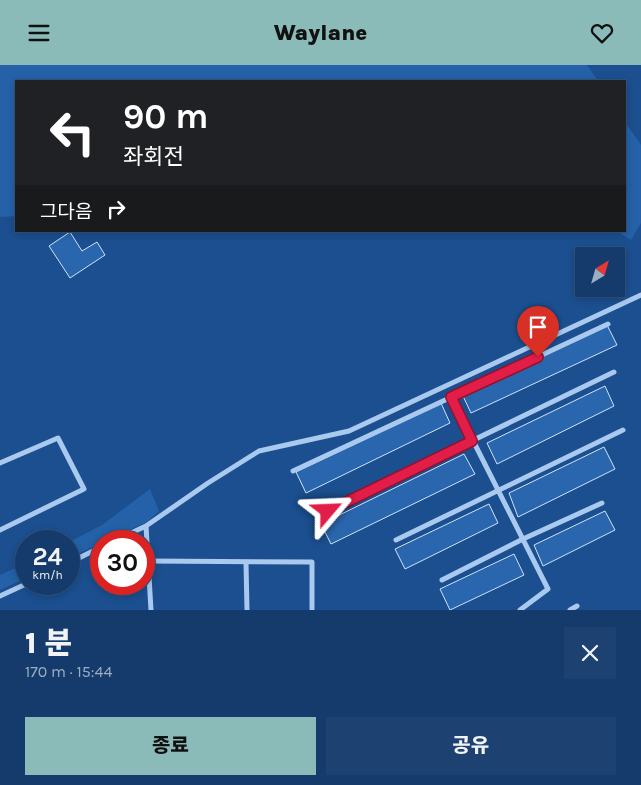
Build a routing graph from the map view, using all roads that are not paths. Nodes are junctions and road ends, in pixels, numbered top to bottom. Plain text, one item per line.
1 (641, 295) edge
2 (608, 324) dead end
3 (614, 372) dead end
4 (451, 397) junction
5 (623, 430) dead end
6 (472, 441) junction
7 (0, 463) edge
8 (293, 471) dead end
9 (497, 490) junction
10 (602, 503) dead end
11 (328, 511) dead end
12 (146, 526) junction
13 (0, 530) edge
14 (137, 530) edge
15 (146, 530) edge
16 (522, 539) junction
17 (396, 541) dead end
18 (155, 561) edge
19 (246, 563) junction
20 (442, 580) dead end
21 (15, 589) edge
22 (149, 595) edge
23 (0, 596) edge
24 (577, 606) dead end
25 (150, 610) edge
26 (247, 610) edge
27 (312, 610) edge
28 (520, 610) edge
29 (570, 610) edge

1 - 12 street
2 - 4 street
3 - 6 street
4 - 6 street
4 - 8 street
5 - 9 street
6 - 9 street
6 - 11 street
7 - 13 street
9 - 16 street
9 - 17 street
10 - 16 street
12 - 14 street
12 - 15 street
16 - 20 street
16 - 28 street
18 - 19 street
19 - 26 street
19 - 27 street
21 - 23 street
22 - 25 street
24 - 29 street

